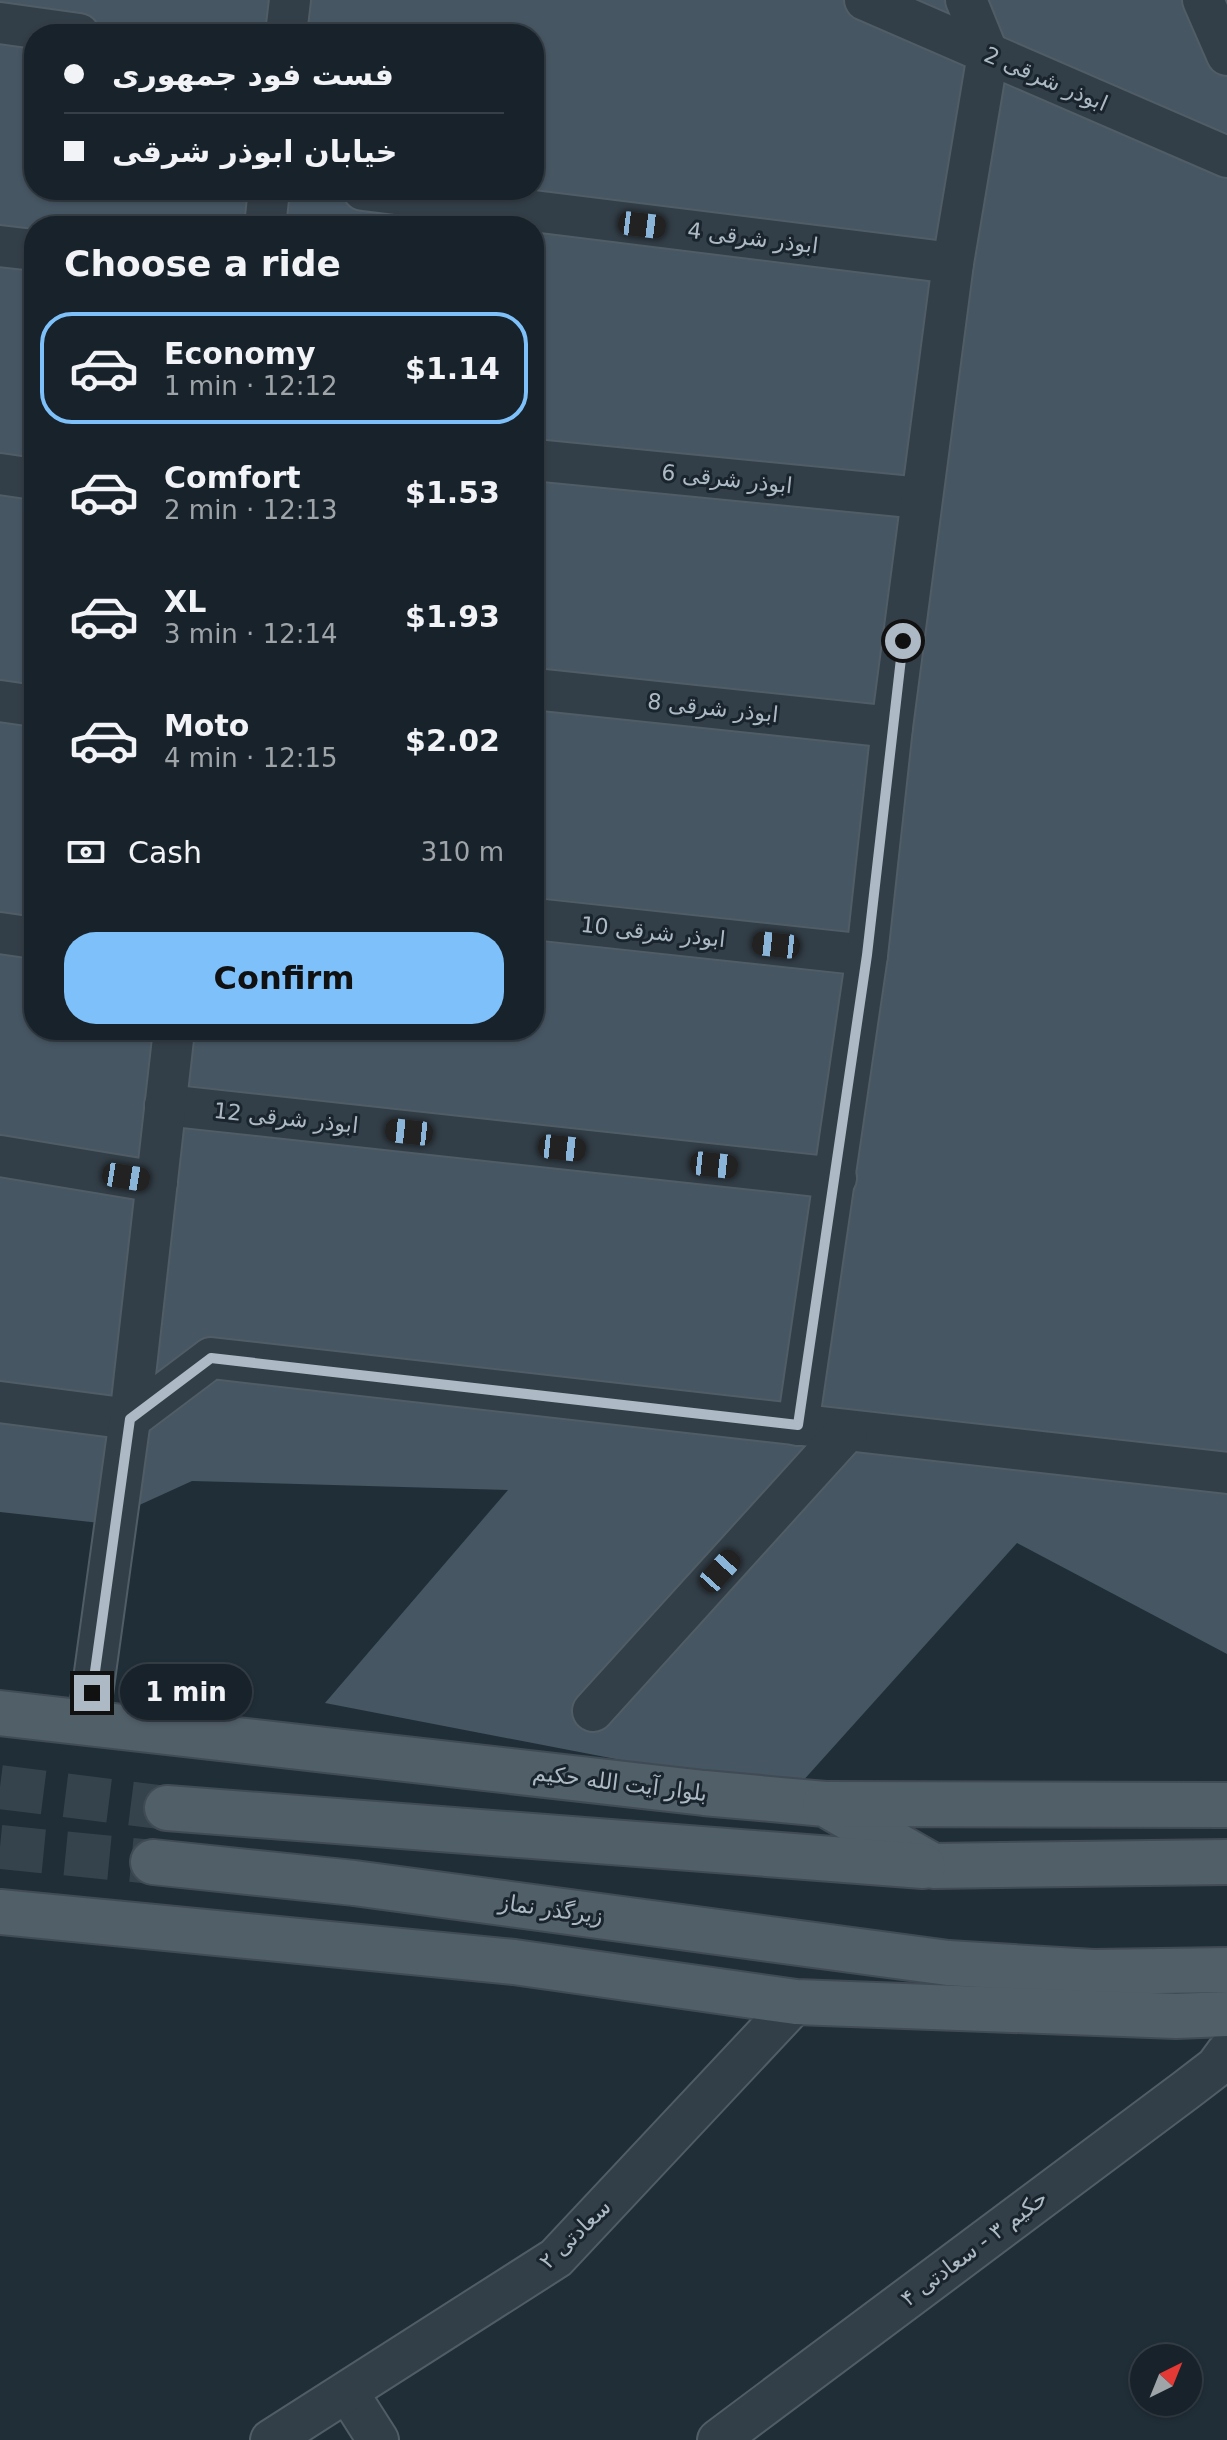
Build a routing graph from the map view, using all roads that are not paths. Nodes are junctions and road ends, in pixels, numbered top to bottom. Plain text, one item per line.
1 (290, 0) edge
2 (865, 0) edge
3 (966, 0) edge
4 (1203, 0) edge
5 (0, 23) edge
6 (287, 24) edge
7 (24, 26) edge
8 (988, 54) junction
9 (1227, 55) edge
10 (1227, 157) edge
11 (444, 200) edge
12 (0, 246) edge
13 (24, 249) edge
14 (953, 263) junction
15 (544, 461) edge
16 (0, 474) edge
17 (24, 478) edge
18 (921, 498) junction
19 (544, 690) edge
20 (0, 701) edge
21 (24, 705) edge
22 (892, 727) junction
23 (544, 920) edge
24 (0, 933) edge
25 (24, 937) edge
26 (867, 955) junction
27 (173, 1040) edge
28 (165, 1105) junction
29 (0, 1156) edge
30 (836, 1178) junction
31 (157, 1182) junction
32 (0, 1402) edge
33 (130, 1419) junction
34 (798, 1425) junction
35 (847, 1431) junction
36 (1227, 1473) edge
37 (593, 1711) dead end
38 (0, 1713) edge
39 (88, 1723) junction
40 (825, 1804) junction
41 (1227, 1805) edge
42 (167, 1808) tunnel mouth
43 (153, 1862) tunnel mouth
44 (1227, 1862) edge
45 (933, 1866) junction
46 (0, 1912) edge
47 (1227, 1970) edge
48 (796, 2002) junction
49 (1227, 2014) edge
50 (1227, 2052) edge
51 (348, 2393) junction
52 (271, 2440) edge
53 (378, 2440) edge
54 (718, 2440) edge

1 - 6 street
2 - 8 street, ابوذر شرقی 2
3 - 8 street
4 - 9 street
5 - 7 street
8 - 10 street, ابوذر شرقی 2
8 - 14 street
11 - 14 street, ابوذر شرقی 4
12 - 13 street
14 - 18 street
15 - 18 street, ابوذر شرقی 6
16 - 17 street
18 - 22 street
19 - 22 street, ابوذر شرقی 8
20 - 21 street
22 - 26 street
23 - 26 street, ابوذر شرقی 10
24 - 25 street
26 - 30 street
27 - 28 street
28 - 30 street, ابوذر شرقی 12
28 - 31 street
29 - 31 street
30 - 34 street
31 - 33 street
32 - 33 street
33 - 34 street
33 - 39 street
34 - 35 street
35 - 36 street
35 - 37 street
38 - 39 main road, بلوار آیت الله حکیم
39 - 40 main road, بلوار آیت الله حکیم
40 - 41 main road
40 - 45 main road, بلوار آیت الله حکیم
42 - 45 main road
43 - 47 main road, زیرگذر نماز
44 - 45 main road
46 - 48 main road
48 - 49 main road
48 - 51 street, سعادتی ۲
50 - 54 street, حکیم ۳ - سعادتی ۴
51 - 52 street, سعادتی ۲
51 - 53 street

